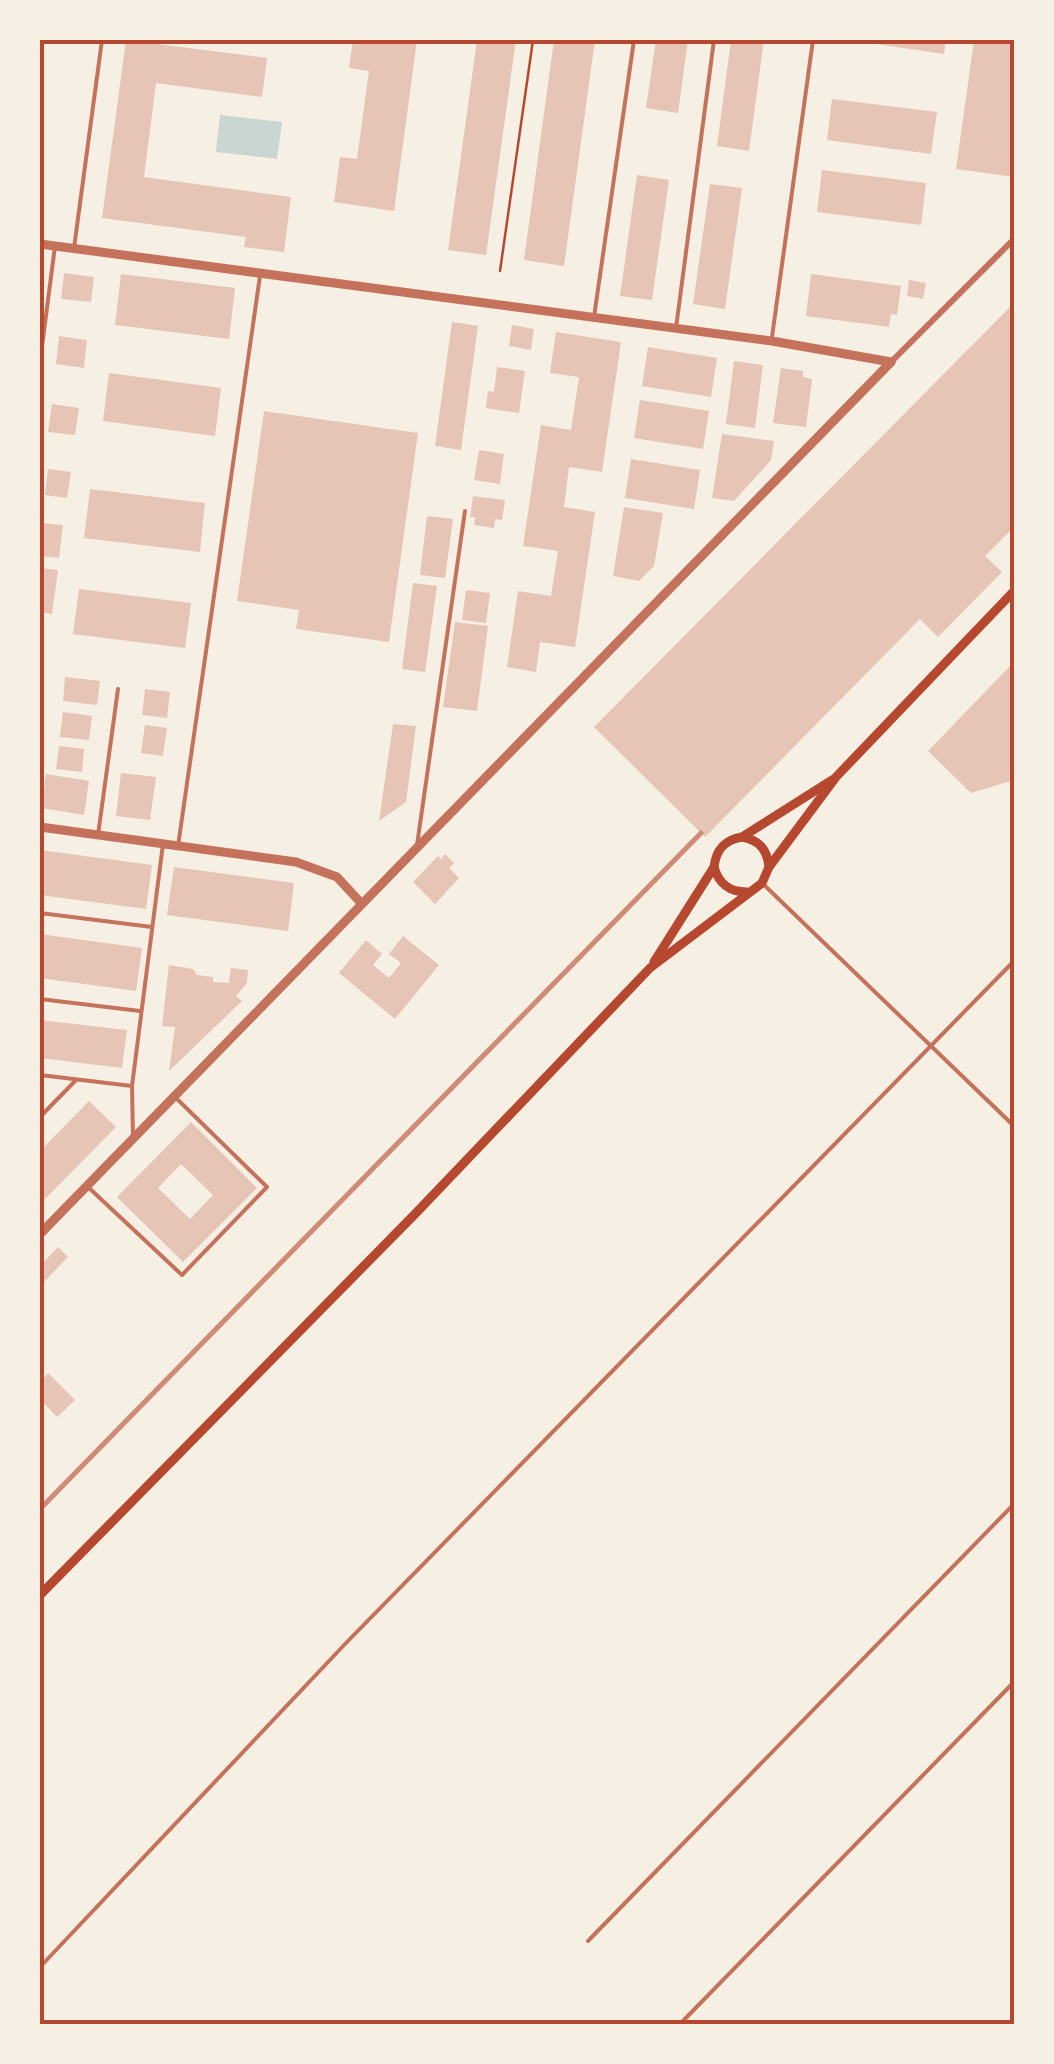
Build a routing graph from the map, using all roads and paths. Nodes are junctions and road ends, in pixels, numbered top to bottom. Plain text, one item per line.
1 (102, 40) edge
2 (533, 40) edge
3 (634, 40) edge
4 (714, 40) edge
5 (813, 40) edge
6 (1014, 238) edge
7 (40, 244) edge
8 (56, 246) junction
9 (74, 248) junction
10 (500, 271) dead end
11 (260, 272) junction
12 (594, 317) junction
13 (676, 328) junction
14 (772, 341) junction
15 (40, 362) edge
16 (891, 362) junction
17 (465, 511) dead end
18 (1014, 591) edge
19 (118, 689) dead end
20 (836, 777) junction
21 (40, 827) edge
22 (98, 835) junction
23 (742, 837) junction
24 (163, 844) junction
25 (178, 846) junction
26 (416, 849) junction
27 (714, 867) junction
28 (769, 867) junction
29 (762, 883) junction
30 (746, 892) junction
31 (361, 903) junction
32 (40, 912) edge
33 (152, 927) junction
34 (1014, 961) edge
35 (650, 968) junction
36 (40, 999) edge
37 (140, 1011) junction
38 (931, 1046) junction
39 (40, 1075) edge
40 (76, 1080) junction
41 (132, 1086) junction
42 (174, 1096) junction
43 (40, 1117) edge
44 (1014, 1126) edge
45 (133, 1138) junction
46 (86, 1185) junction
47 (40, 1234) edge
48 (1014, 1504) edge
49 (40, 1595) edge
50 (1014, 1682) edge
51 (588, 1941) dead end
52 (40, 1967) edge
53 (680, 2024) edge

1 - 9 lane
2 - 10 path
3 - 12 lane
4 - 13 lane
5 - 14 lane
6 - 16 street
7 - 8 street
8 - 9 street
8 - 15 lane
9 - 11 street
11 - 12 street
11 - 25 lane
12 - 13 street
13 - 14 street
14 - 16 street
16 - 26 street
17 - 26 lane
18 - 20 main road
19 - 22 lane
20 - 23 main road
20 - 28 main road
21 - 22 street
22 - 24 street
23 - 27 main road
23 - 28 main road
24 - 25 street
24 - 33 lane
25 - 31 street
26 - 31 street
27 - 30 main road
27 - 35 main road
28 - 29 main road
29 - 30 main road
29 - 38 lane
30 - 35 main road
31 - 42 street
32 - 33 lane
33 - 37 lane
34 - 38 lane
35 - 49 main road
36 - 37 lane
37 - 41 lane
38 - 44 lane
38 - 52 lane
39 - 40 lane
40 - 41 lane
40 - 43 lane
41 - 45 lane
42 - 45 street
42 - 46 lane
45 - 46 street
46 - 47 street
48 - 51 lane
50 - 53 lane

